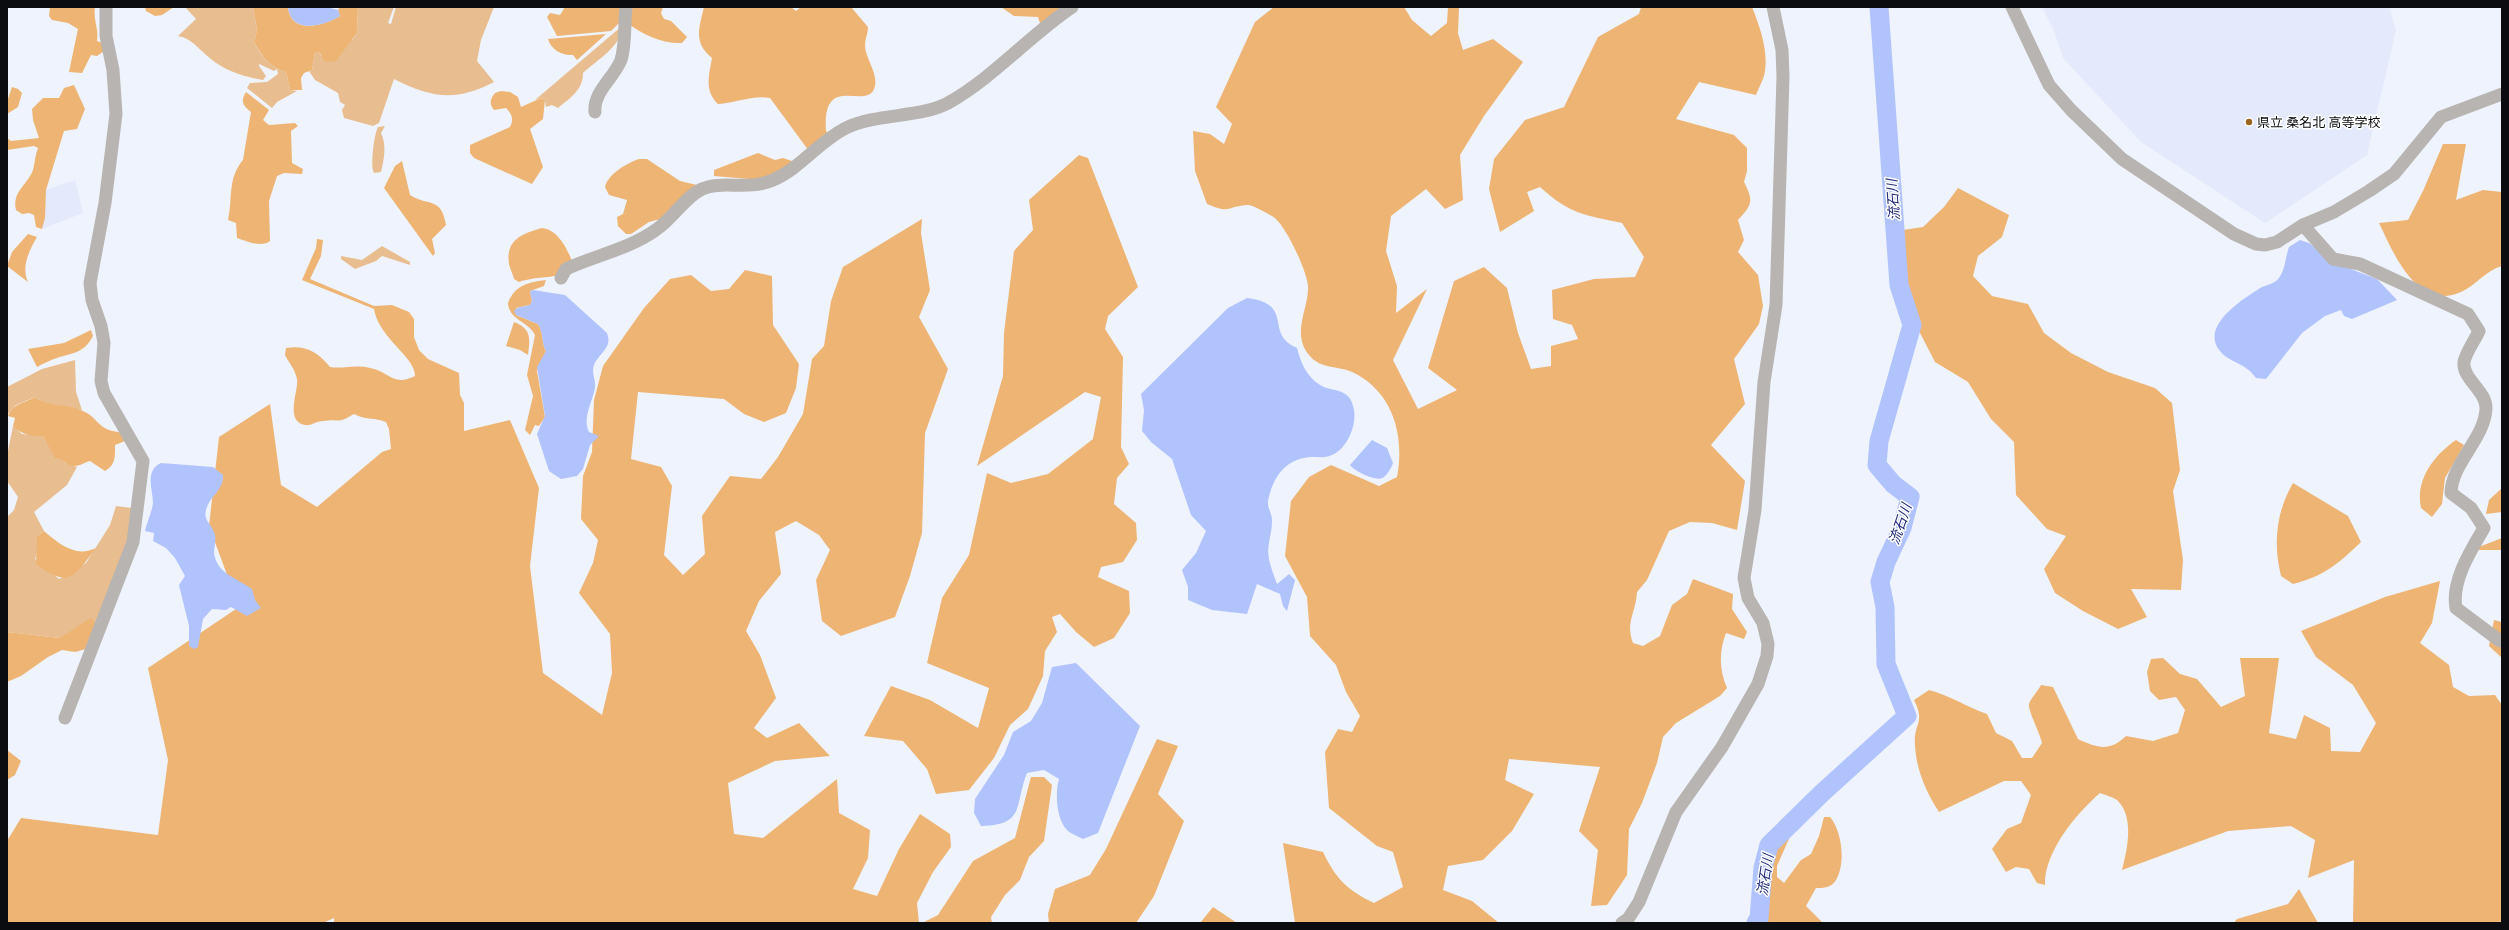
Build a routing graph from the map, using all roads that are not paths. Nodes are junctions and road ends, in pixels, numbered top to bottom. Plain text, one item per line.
1 (106, 7) edge
2 (626, 7) edge
3 (1072, 7) edge
4 (1773, 7) edge
5 (2012, 7) edge
6 (2502, 94) edge
7 (595, 112) dead end
8 (2303, 225) junction
9 (561, 278) dead end
10 (2500, 641) dead end
11 (66, 718) dead end
12 (1622, 923) edge

1 - 11 street
2 - 7 street
3 - 9 street
4 - 12 street
5 - 8 street
6 - 8 street
8 - 10 street

